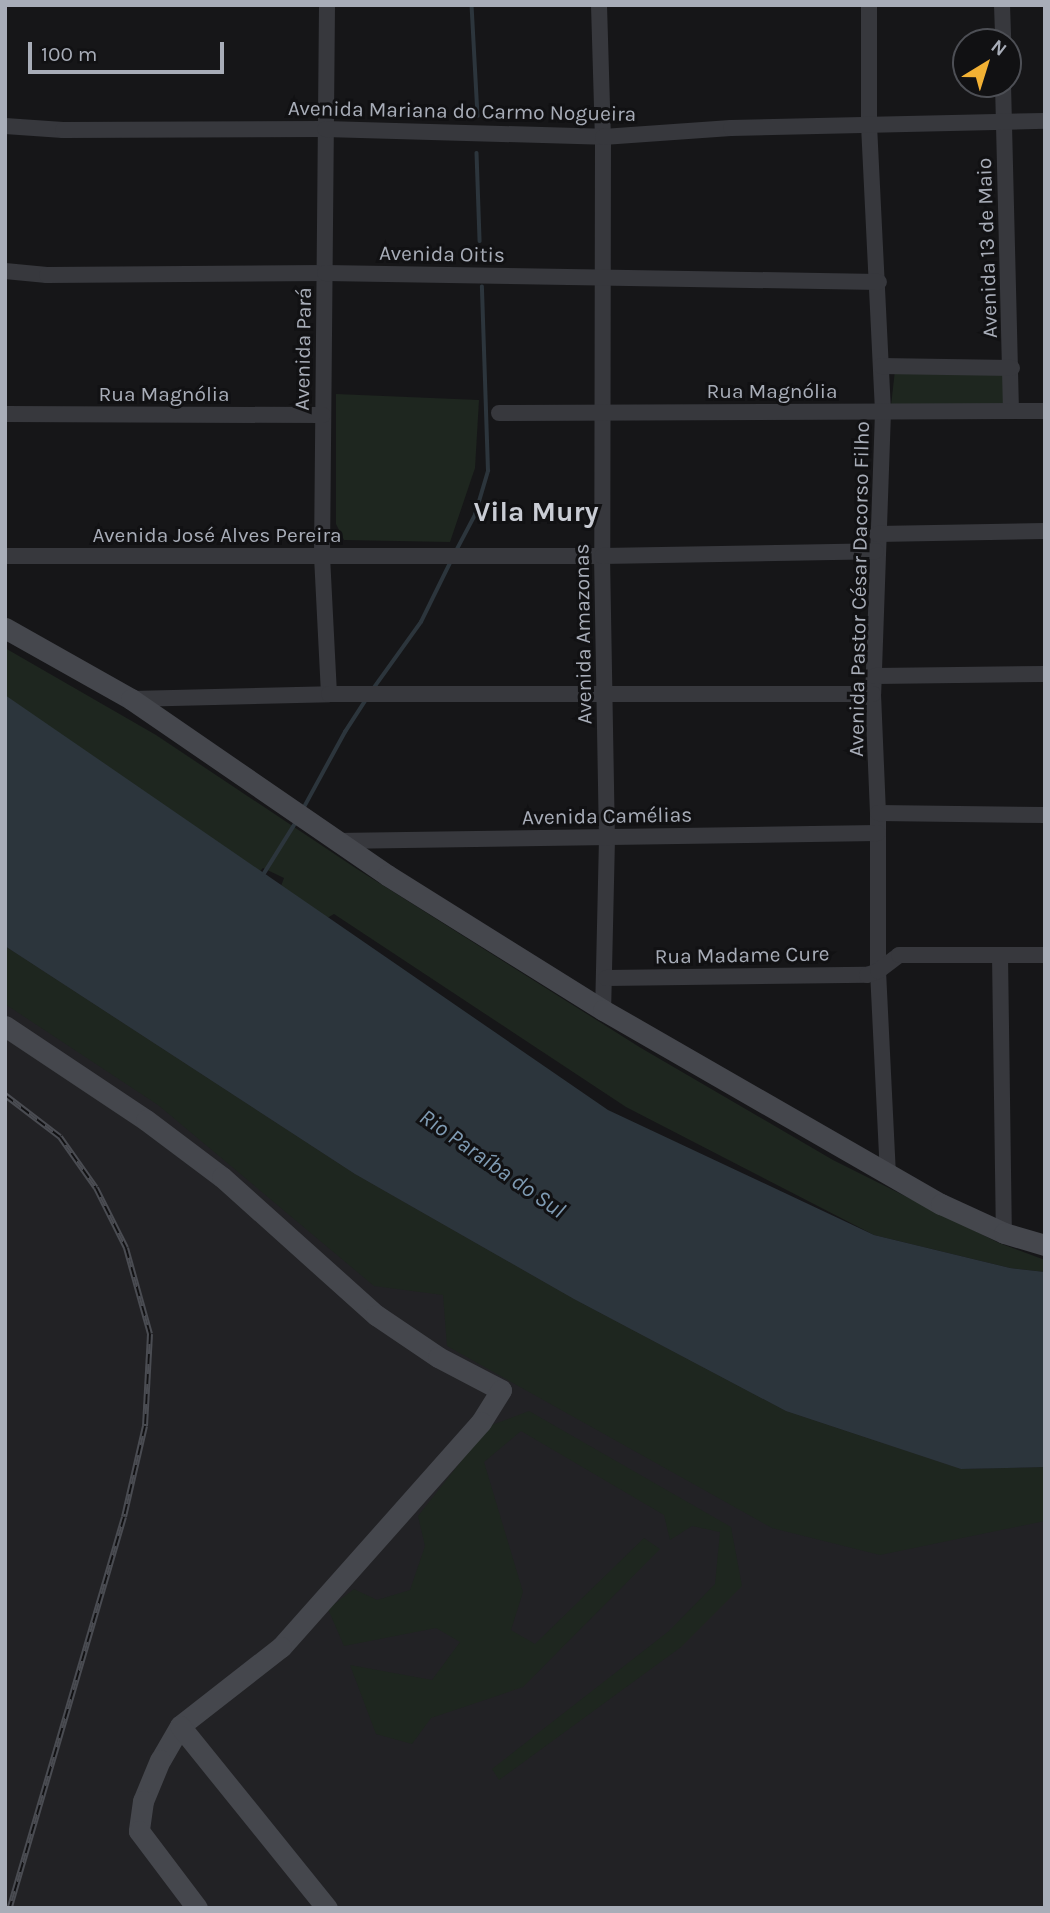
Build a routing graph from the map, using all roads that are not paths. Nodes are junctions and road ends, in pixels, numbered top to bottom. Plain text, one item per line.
1 (327, 5) edge
2 (599, 5) edge
3 (869, 5) edge
4 (1002, 5) edge
5 (1003, 28) edge
6 (1003, 98) edge
7 (1004, 120) junction
8 (1045, 121) edge
9 (869, 125) junction
10 (5, 126) edge
11 (325, 129) junction
12 (603, 137) junction
13 (5, 271) edge
14 (325, 273) junction
15 (604, 278) junction
16 (879, 282) junction
17 (881, 366) junction
18 (1013, 368) junction
19 (1012, 410) junction
20 (1045, 411) edge
21 (602, 412) junction
22 (883, 412) junction
23 (499, 413) dead end
24 (5, 414) edge
25 (323, 415) junction
26 (1045, 531) edge
27 (877, 542) junction
28 (5, 556) edge
29 (322, 556) junction
30 (602, 556) junction
31 (5, 628) edge
32 (1045, 674) edge
33 (875, 676) junction
34 (606, 693) junction
35 (329, 694) junction
36 (873, 694) junction
37 (131, 699) junction
38 (878, 813) junction
39 (1045, 815) edge
40 (878, 833) junction
41 (607, 838) junction
42 (336, 841) junction
43 (1000, 955) junction
44 (1045, 955) edge
45 (878, 971) junction
46 (606, 978) junction
47 (603, 1010) junction
48 (5, 1026) edge
49 (888, 1173) junction
50 (1004, 1233) junction
51 (1045, 1245) edge
52 (180, 1726) junction
53 (197, 1908) edge
54 (327, 1908) edge

1 - 11 street, Avenida Pará
2 - 12 street, Avenida Amazonas
3 - 9 street, Avenida Pastor César Dacorso Filho
4 - 5 street
6 - 7 street, Avenida 13 de Maio
7 - 8 street, Avenida Mariana do Carmo Nogueira
7 - 9 street, Avenida Mariana do Carmo Nogueira
7 - 18 street, Avenida 13 de Maio
9 - 12 street, Avenida Mariana do Carmo Nogueira
9 - 16 street, Avenida Pastor César Dacorso Filho
10 - 11 street, Avenida Mariana do Carmo Nogueira
11 - 12 street, Avenida Mariana do Carmo Nogueira
11 - 14 street, Avenida Pará
12 - 15 street, Avenida Amazonas
13 - 14 street, Avenida Oitis
14 - 15 street, Avenida Oitis
14 - 25 street, Avenida Pará
15 - 16 street, Avenida Oitis
15 - 21 street, Avenida Amazonas
16 - 17 street, Avenida Pastor César Dacorso Filho
17 - 18 street
17 - 22 street, Avenida Pastor César Dacorso Filho
18 - 19 street, Avenida 13 de Maio
19 - 20 street, Rua Magnólia
19 - 22 street, Rua Magnólia
21 - 22 street, Rua Magnólia
21 - 23 street, Rua Magnólia
21 - 30 street, Avenida Amazonas
22 - 27 street, Avenida Pastor César Dacorso Filho
24 - 25 street, Rua Magnólia
25 - 29 street, Avenida Pará
26 - 27 street
27 - 30 street
27 - 33 street, Avenida Pastor César Dacorso Filho
28 - 29 street, Avenida José Alves Pereira
29 - 30 street, Avenida José Alves Pereira
29 - 35 street, Avenida Pará
30 - 34 street, Avenida Amazonas
31 - 37 street
32 - 33 street
33 - 36 street, Avenida Pastor César Dacorso Filho
34 - 35 street
34 - 36 street
34 - 41 street, Avenida Amazonas
35 - 37 street
36 - 38 street, Avenida Pastor César Dacorso Filho
37 - 42 street
38 - 39 street
38 - 40 street, Avenida Pastor César Dacorso Filho
40 - 41 street, Avenida Camélias
40 - 45 street, Avenida Pastor César Dacorso Filho
41 - 42 street, Avenida Camélias
41 - 46 street, Avenida Amazonas
42 - 47 street
43 - 44 street
43 - 45 street
43 - 50 street
45 - 46 street, Rua Madame Cure
45 - 49 street, Avenida Pastor César Dacorso Filho
46 - 47 street, Avenida Amazonas
47 - 49 street
48 - 52 street
49 - 50 street
50 - 51 street
52 - 53 street
52 - 54 street

